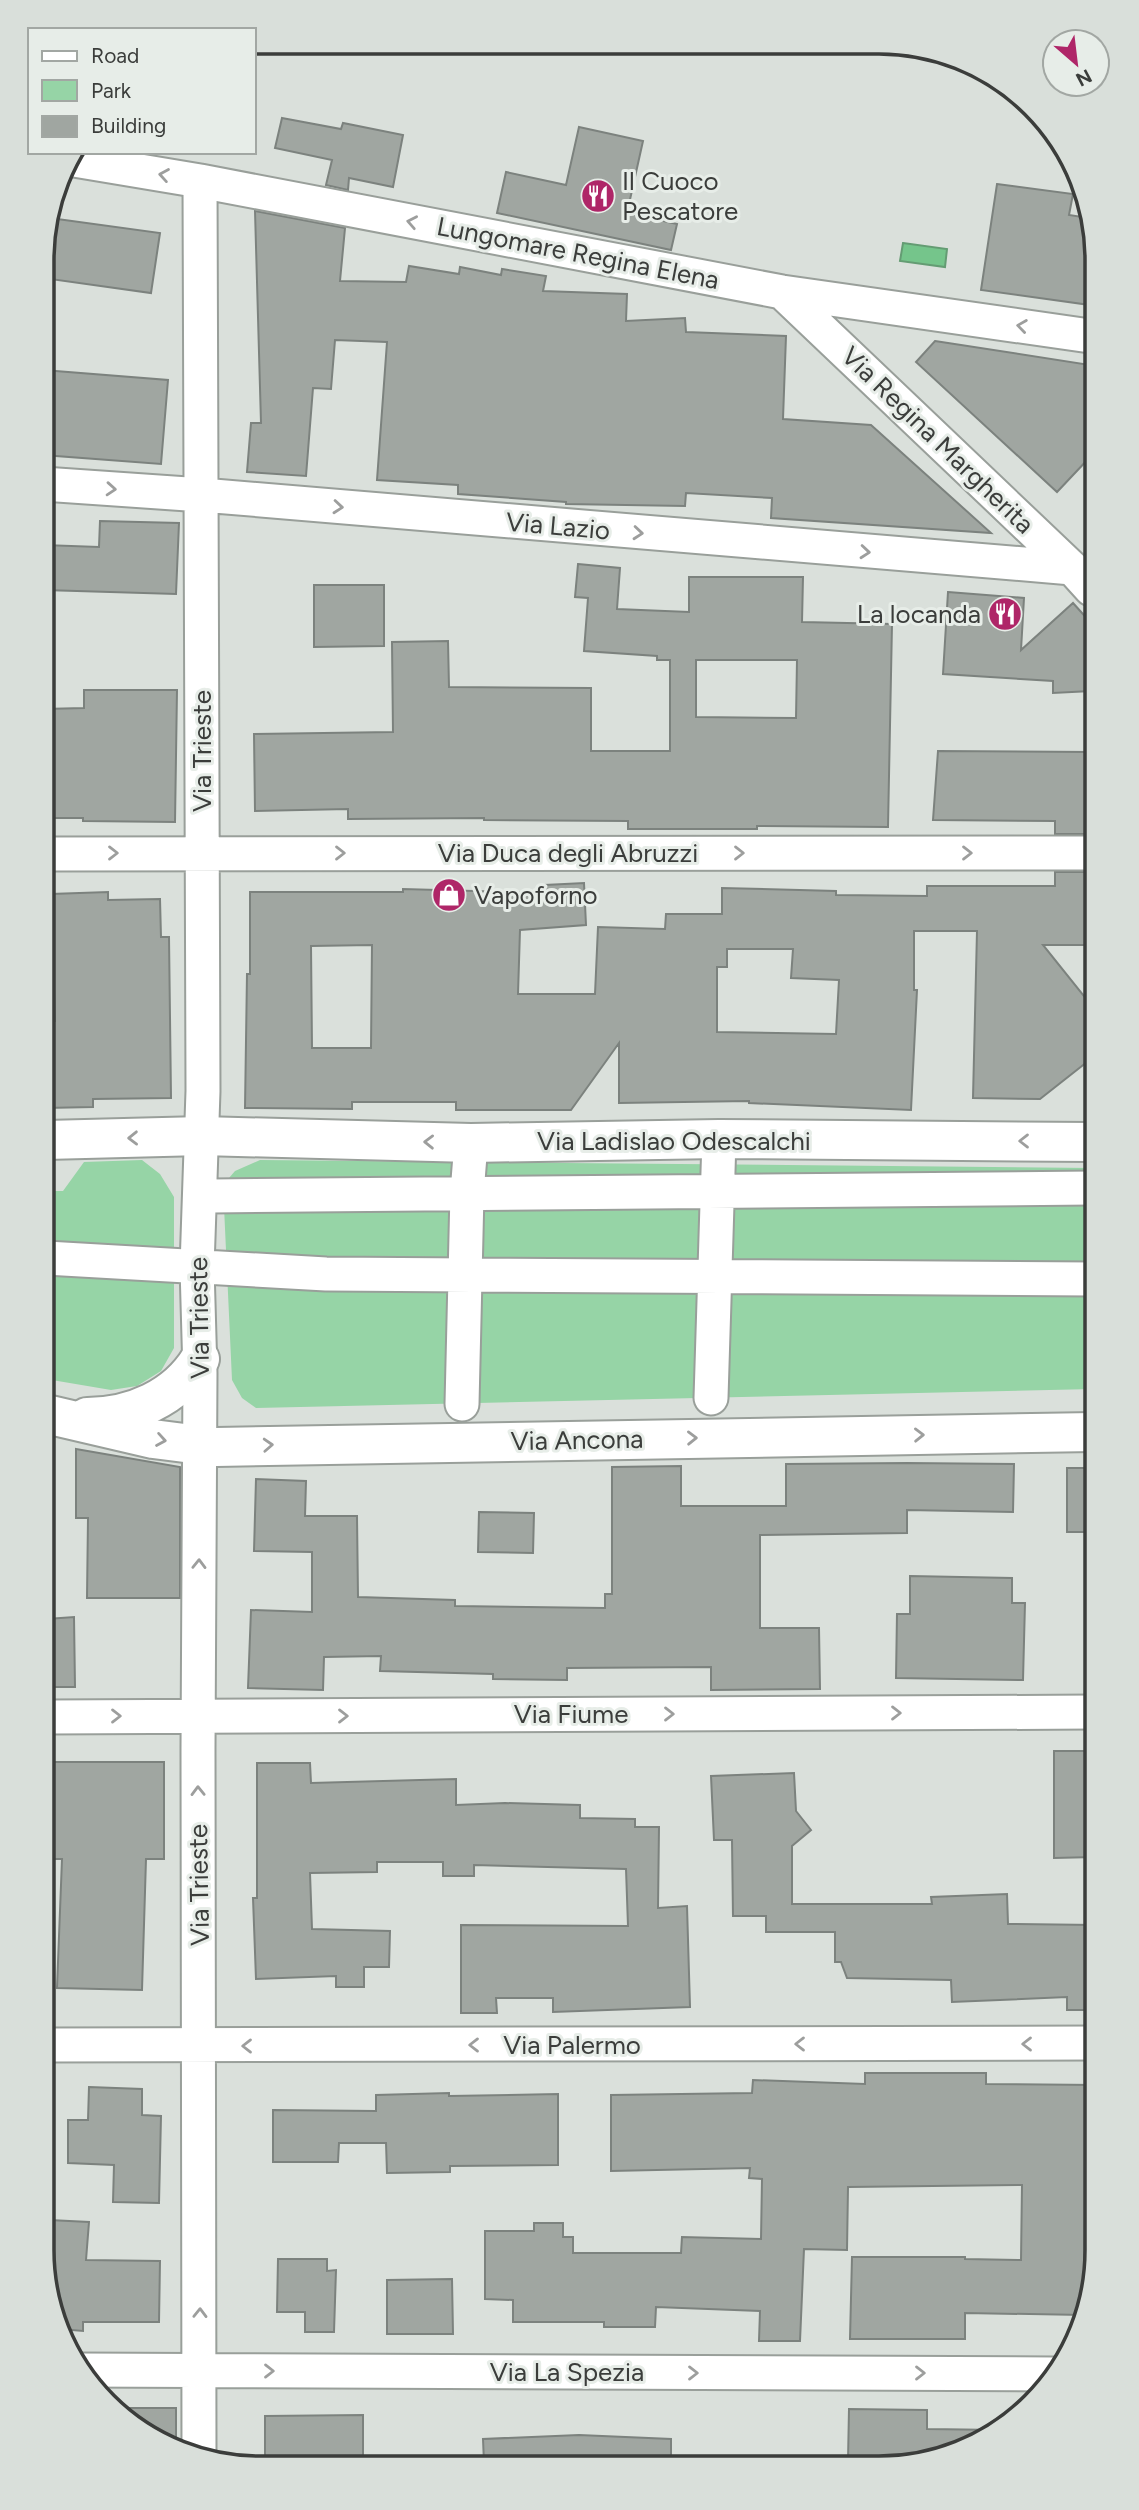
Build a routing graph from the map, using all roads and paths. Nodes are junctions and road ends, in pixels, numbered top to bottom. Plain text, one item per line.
1 (80, 161) edge
2 (200, 181) junction
3 (782, 292) junction
4 (1085, 335) edge
5 (55, 485) edge
6 (202, 495) junction
7 (1082, 579) edge
8 (202, 853) junction
9 (1085, 853) edge
10 (55, 854) edge
11 (202, 1136) junction
12 (55, 1139) edge
13 (719, 1139) junction
14 (1085, 1142) edge
15 (471, 1143) junction
16 (1085, 1188) edge
17 (719, 1191) junction
18 (467, 1193) junction
19 (212, 1196) dead end
20 (54, 1259) edge
21 (197, 1267) junction
22 (467, 1275) junction
23 (716, 1276) junction
24 (1084, 1279) edge
25 (200, 1359) junction
26 (711, 1398) dead end
27 (462, 1404) dead end
28 (55, 1416) edge
29 (1084, 1432) edge
30 (200, 1446) junction
31 (1084, 1712) edge
32 (198, 1716) junction
33 (54, 1717) edge
34 (1084, 2043) edge
35 (54, 2045) edge
36 (199, 2046) junction
37 (94, 2370) edge
38 (199, 2371) junction
39 (1043, 2374) edge
40 (199, 2446) edge

2 -> 1 street, Lungomare Regina Elena
3 -> 2 street, Lungomare Regina Elena
2 - 6 street, Via Trieste
4 -> 3 street, Lungomare Regina Elena
3 - 7 street, Via Regina Margherita
5 -> 6 street, Via Lazio
6 -> 7 street, Via Lazio
6 - 8 street, Via Trieste
8 -> 9 street, Via Duca degli Abruzzi
10 -> 8 street, Via Duca degli Abruzzi
8 - 11 street, Via Trieste
11 -> 12 street, Via Ladislao Odescalchi
15 -> 11 street, Via Ladislao Odescalchi
11 - 21 street, Via Trieste
14 -> 13 street, Via Ladislao Odescalchi
13 - 15 street, Via Ladislao Odescalchi
13 - 17 street
15 - 18 street
16 - 17 street
17 - 18 street
17 - 23 street
18 - 19 street
18 - 22 street
20 - 21 street
21 - 22 street
21 - 25 street, Via Trieste
22 - 23 street
22 - 27 street
23 - 24 street
23 - 26 street
25 - 28 street, Via Ancona
25 - 30 street, Via Trieste
28 -> 30 street, Via Ancona
30 -> 29 street, Via Ancona
32 -> 30 street, Via Trieste
32 -> 31 street, Via Fiume
33 -> 32 street, Via Fiume
36 -> 32 street, Via Trieste
34 -> 36 street, Via Palermo
35 - 36 street, Via Palermo
38 -> 36 street, Via Trieste
37 - 38 street, Via La Spezia
38 -> 39 street, Via La Spezia
38 - 40 street, Via Trieste

